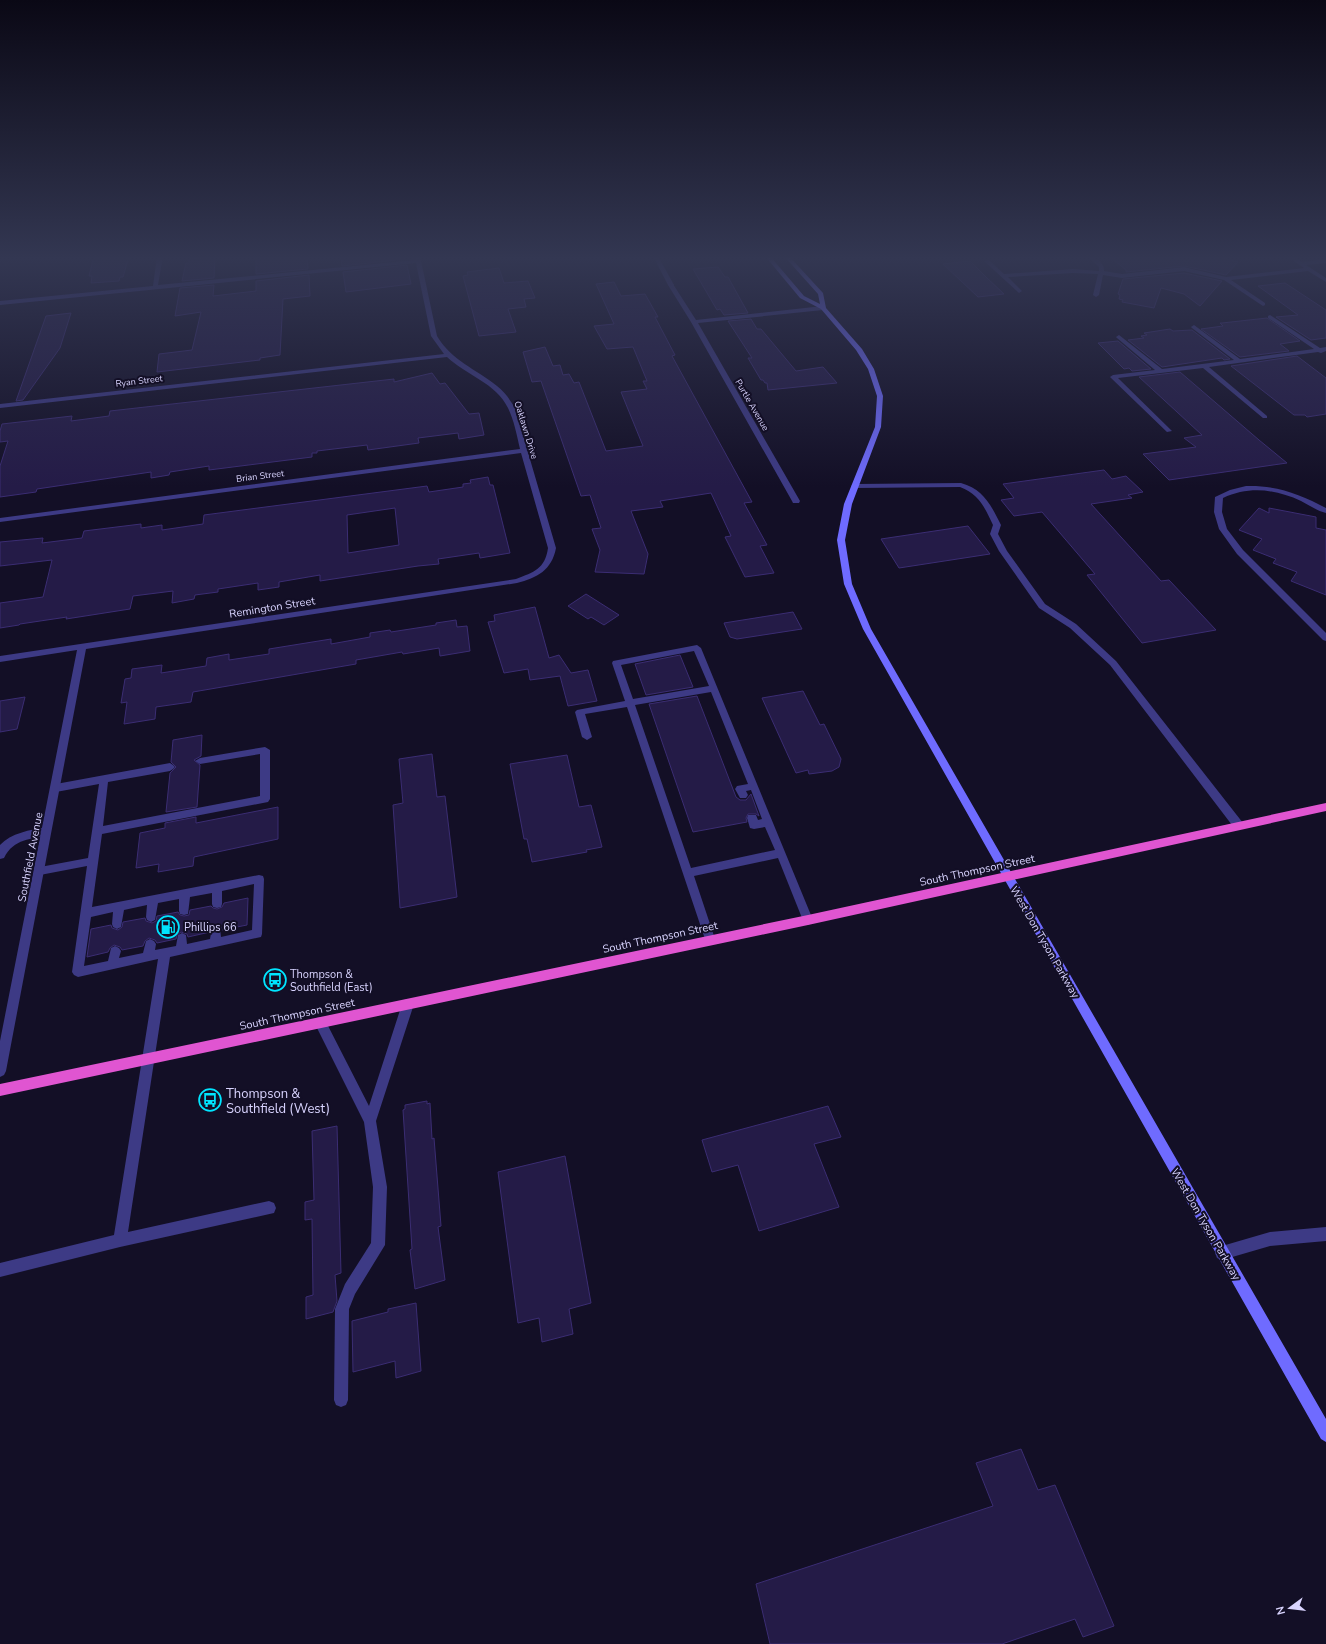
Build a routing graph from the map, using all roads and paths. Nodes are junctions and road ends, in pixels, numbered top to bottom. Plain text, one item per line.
1 (433, 333) edge
2 (700, 333) edge
3 (845, 333) edge
4 (1202, 333) edge
5 (1293, 333) edge
6 (1119, 337) dead end
7 (1326, 348) edge
8 (1319, 350) junction
9 (1326, 354) edge
10 (447, 355) junction
11 (1239, 361) junction
12 (1204, 366) junction
13 (1160, 371) junction
14 (0, 406) edge
15 (1265, 417) dead end
16 (1169, 431) dead end
17 (523, 451) junction
18 (855, 486) junction
19 (796, 501) dead end
20 (1326, 511) edge
21 (0, 520) edge
22 (545, 568) joint
23 (1326, 638) edge
24 (82, 647) junction
25 (0, 659) edge
26 (714, 688) junction
27 (630, 703) junction
28 (587, 737) dead end
29 (200, 761) dead end
30 (170, 767) dead end
31 (104, 779) junction
32 (754, 786) junction
33 (56, 788) junction
34 (743, 795) dead end
35 (1326, 808) edge
36 (752, 818) dead end
37 (768, 822) junction
38 (1239, 826) junction
39 (46, 831) junction
40 (96, 831) junction
41 (16, 838) junction
42 (0, 840) edge
43 (781, 853) junction
44 (0, 855) edge
45 (92, 861) junction
46 (40, 871) junction
47 (688, 873) junction
48 (1008, 876) junction
49 (217, 887) junction
50 (185, 894) junction
51 (153, 900) junction
52 (217, 904) dead end
53 (119, 907) junction
54 (184, 911) dead end
55 (86, 913) junction
56 (151, 917) dead end
57 (808, 920) junction
58 (117, 924) dead end
59 (216, 931) dead end
60 (182, 938) dead end
61 (710, 939) junction
62 (215, 943) junction
63 (150, 944) dead end
64 (181, 950) junction
65 (115, 951) dead end
66 (165, 953) junction
67 (148, 957) junction
68 (113, 964) junction
69 (408, 1004) junction
70 (320, 1022) junction
71 (150, 1057) junction
72 (0, 1071) edge
73 (0, 1090) edge
74 (370, 1121) junction
75 (269, 1208) dead end
76 (1326, 1234) edge
77 (120, 1240) junction
78 (1222, 1253) junction
79 (0, 1270) edge
80 (341, 1400) dead end
81 (1326, 1434) edge

1 - 10 street, Oaklawn Drive
2 - 19 street, Purtle Avenue
3 - 18 main road, West Don Tyson Parkway
4 - 11 street
5 - 8 street
6 - 13 street
7 - 8 street
8 - 9 street
8 - 11 street
10 - 14 street, Ryan Street
10 - 17 street, Oaklawn Drive
11 - 12 street
12 - 13 street
12 - 15 street
13 - 16 street
17 - 21 street, Brian Street
17 - 22 street, Oaklawn Drive
18 - 38 street
18 - 48 main road, West Don Tyson Parkway
20 - 23 street
22 - 24 street, Remington Street
24 - 25 street, Remington Street
24 - 33 street, Southfield Avenue
26 - 27 street
26 - 27 street
26 - 32 street
27 - 28 street
27 - 47 street
29 - 40 street
30 - 31 street
31 - 33 street
31 - 40 street
32 - 34 street
32 - 37 street
33 - 39 street, Southfield Avenue
35 - 38 highway, South Thompson Street
36 - 37 street
37 - 43 street
38 - 48 highway, South Thompson Street
39 - 41 street
39 - 46 street, Southfield Avenue
40 - 45 street
41 - 42 street
41 - 44 street
43 - 47 street
43 - 57 street
45 - 46 street
45 - 55 street
46 - 72 street, Southfield Avenue
47 - 61 street
48 - 57 highway, South Thompson Street
48 - 78 main road, West Don Tyson Parkway
49 - 50 street
49 - 52 street
49 - 62 street
50 - 51 street
50 - 54 street
51 - 53 street
51 - 56 street
53 - 55 street
53 - 58 street
55 - 68 street
57 - 61 highway, South Thompson Street
59 - 62 street
60 - 64 street
61 - 69 highway, South Thompson Street
62 - 64 street
63 - 67 street
64 - 66 street
65 - 68 street
66 - 67 street
66 - 71 street
67 - 68 street
69 - 70 highway, South Thompson Street
69 - 74 street
70 - 71 highway, South Thompson Street
70 - 74 street
71 - 73 highway, South Thompson Street
71 - 77 street
74 - 80 street
75 - 77 street
76 - 78 street
77 - 79 street
78 - 81 main road, West Don Tyson Parkway

